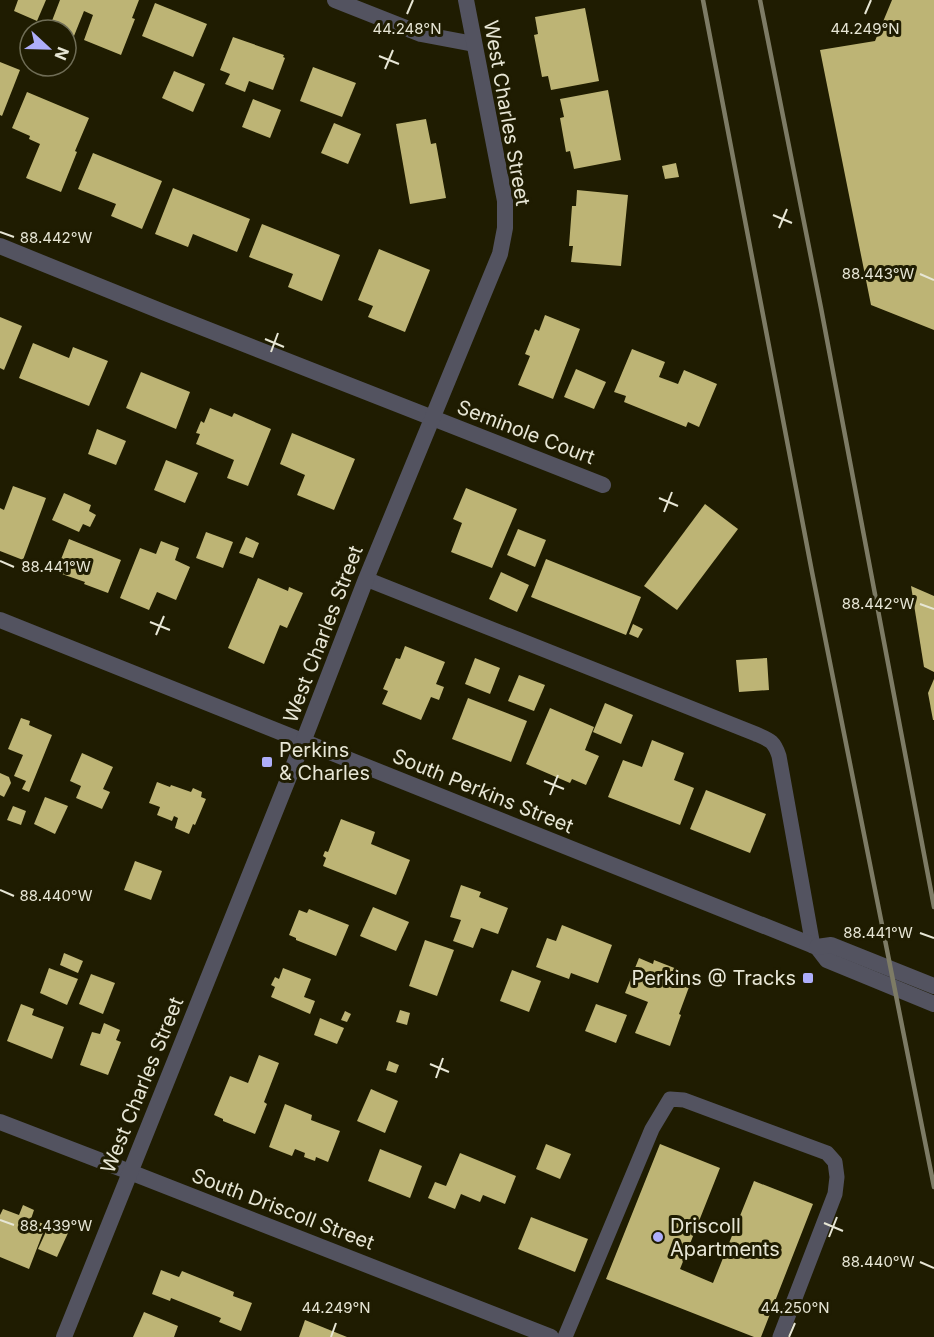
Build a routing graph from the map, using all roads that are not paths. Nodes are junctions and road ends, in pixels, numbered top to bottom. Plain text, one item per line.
1 (335, 0) edge
2 (466, 0) edge
3 (474, 44) junction
4 (0, 246) edge
5 (433, 418) junction
6 (603, 485) dead end
7 (366, 579) junction
8 (0, 620) edge
9 (303, 742) junction
10 (815, 947) junction
11 (934, 986) edge
12 (934, 1004) edge
13 (0, 1122) edge
14 (130, 1172) junction
15 (781, 1333) edge
16 (64, 1337) edge
17 (551, 1337) edge
18 (565, 1337) edge

1 - 3 street
2 - 3 street, West Charles Street
3 - 5 street, West Charles Street
4 - 5 street, Seminole Court
5 - 6 street, Seminole Court
5 - 7 street, West Charles Street
7 - 9 street, West Charles Street
7 - 10 lane
8 - 9 street, South Perkins Street
9 - 10 street, South Perkins Street
9 - 14 street, West Charles Street
10 - 11 street, South Perkins Street
10 - 12 street, South Perkins Street
13 - 14 street, South Driscoll Street
14 - 16 street, West Charles Street
14 - 17 street, South Driscoll Street
15 - 18 lane

